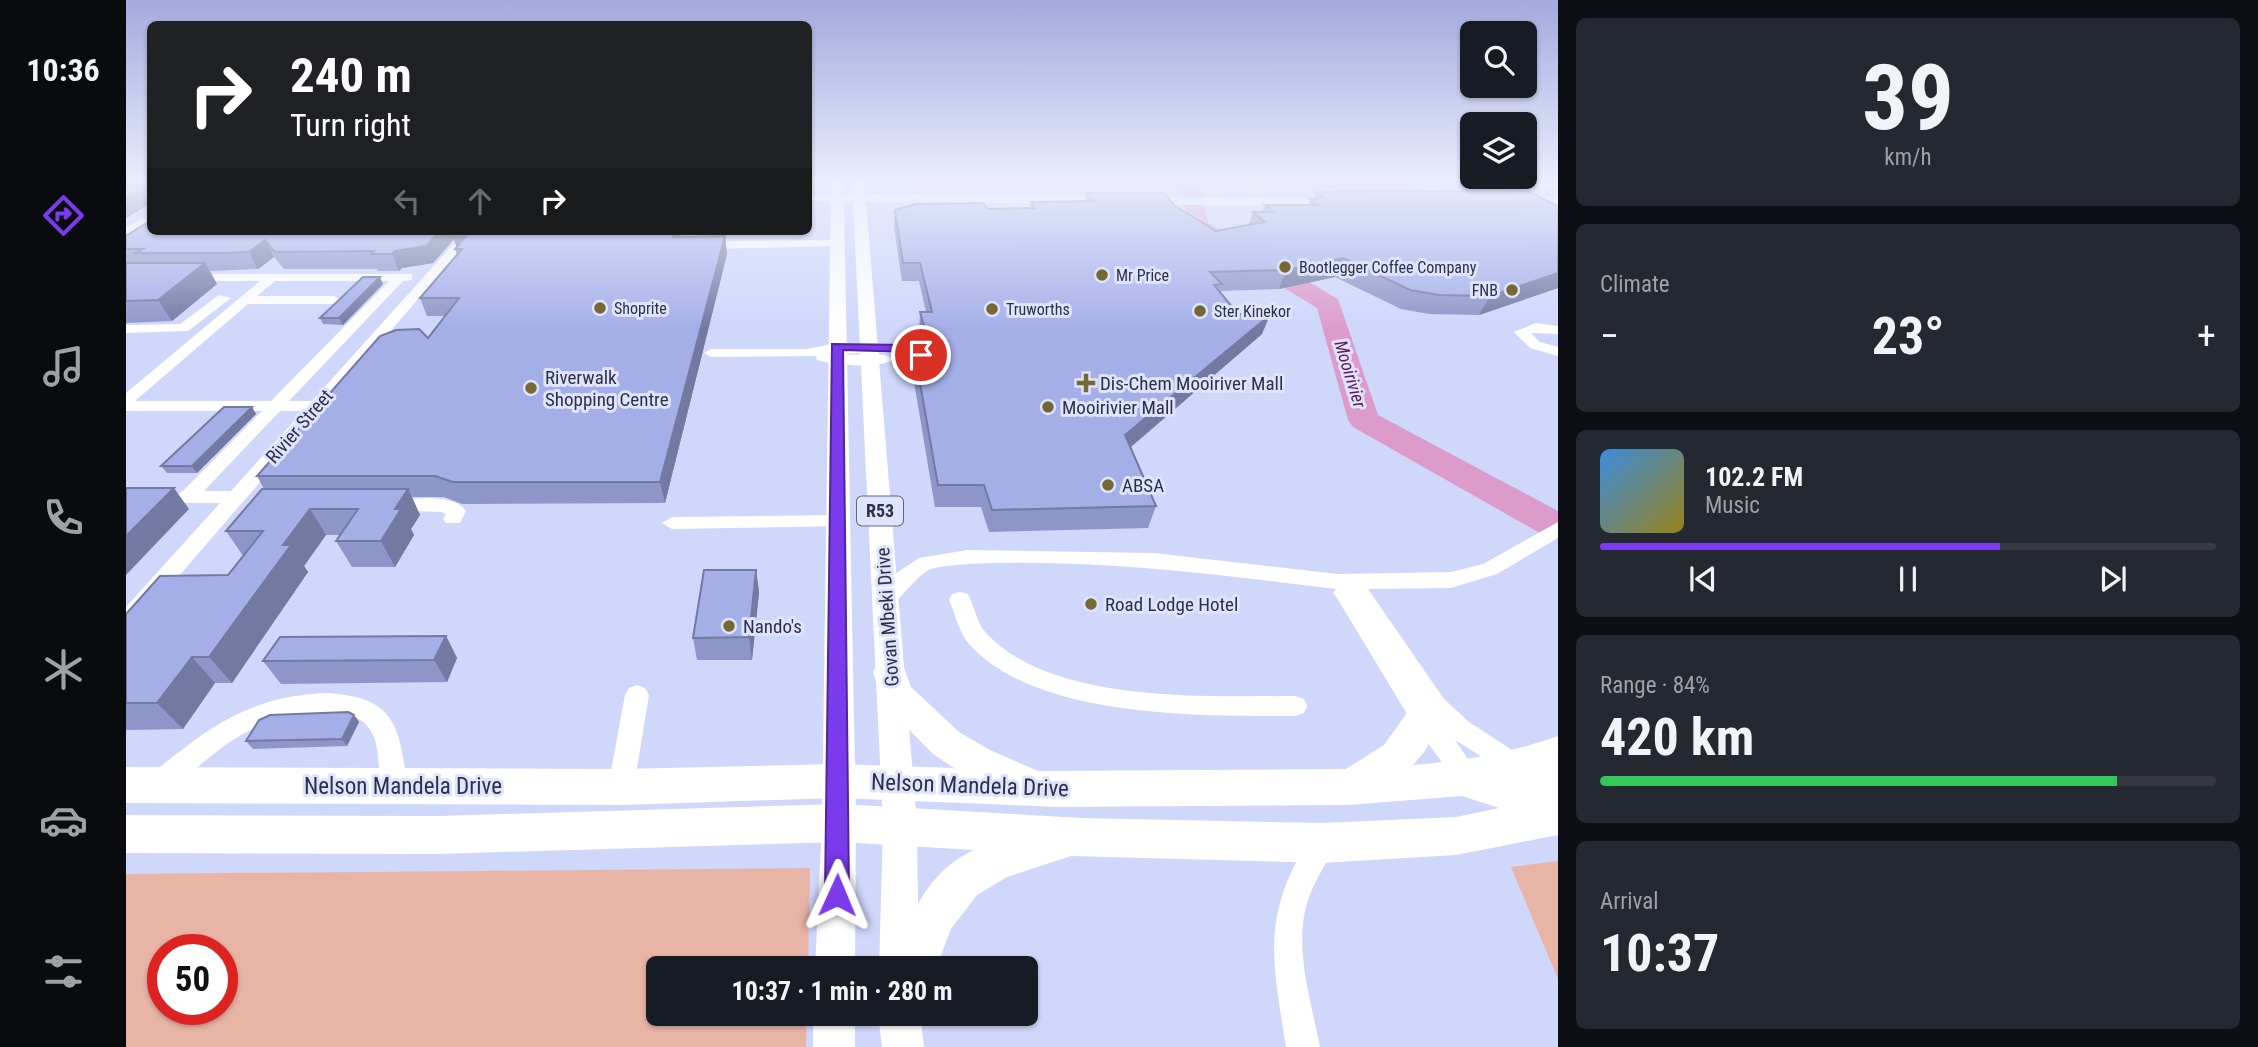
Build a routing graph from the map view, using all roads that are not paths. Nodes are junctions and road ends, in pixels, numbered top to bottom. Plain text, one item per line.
1 (840, 231) edge
2 (873, 231) edge
3 (468, 235) edge
4 (694, 235) edge
5 (837, 243) junction
6 (179, 277) edge
7 (272, 277) junction
8 (294, 277) junction
9 (400, 277) junction
10 (430, 278) junction
11 (381, 297) junction
12 (413, 297) junction
13 (224, 298) dead end
14 (246, 300) junction
15 (351, 328) junction
16 (386, 328) junction
17 (126, 329) edge
18 (1558, 330) edge
19 (869, 353) junction
20 (1558, 353) edge
21 (711, 354) dead end
22 (837, 354) junction
23 (126, 403) edge
24 (276, 405) junction
25 (317, 406) junction
26 (188, 496) junction
27 (163, 497) edge
28 (238, 503) junction
29 (375, 506) edge
30 (453, 519) dead end
31 (837, 521) junction
32 (672, 523) dead end
33 (1558, 529) edge
34 (1345, 582) junction
35 (886, 600) junction
36 (960, 600) dead end
37 (126, 622) edge
38 (890, 672) junction
39 (637, 695) dead end
40 (1295, 706) dead end
41 (1424, 718) junction
42 (1558, 752) edge
43 (1517, 767) junction
44 (1468, 778) junction
45 (837, 781) junction
46 (1558, 782) edge
47 (898, 783) junction
48 (142, 785) edge
49 (394, 786) junction
50 (621, 787) junction
51 (1349, 788) junction
52 (1058, 789) junction
53 (1558, 816) edge
54 (839, 823) junction
55 (900, 825) junction
56 (126, 834) edge
57 (1082, 837) junction
58 (1322, 843) junction
59 (835, 956) edge
60 (899, 956) edge
61 (918, 956) edge
62 (834, 1026) edge
63 (901, 1026) edge
64 (834, 1047) edge
65 (903, 1047) edge
66 (1303, 1047) edge

1 - 5 main road, R53
2 - 19 main road, Govan Mbeki Drive / R53
3 - 10 street, Rivier Street
4 - 5 street
5 - 22 main road, R53
6 - 7 street
7 - 8 street
7 - 14 street
8 - 9 street
8 - 14 street
9 - 10 street
9 - 11 street
10 - 12 street, Rivier Street
11 - 12 street
11 - 15 street
12 - 16 street, Rivier Street
13 - 17 street
14 - 23 street
15 - 16 street
15 - 24 street
16 - 25 street, Rivier Street
18 - 20 lane
19 - 22 street
19 - 35 main road, Govan Mbeki Drive / R53
21 - 22 street
22 - 31 main road, R53
23 - 24 street
24 - 25 street
24 - 26 street
25 - 28 street, Rivier Street
26 - 27 street
26 - 28 street
28 - 37 street, Rivier Street
29 - 30 lane
31 - 32 street
31 - 45 main road, R53
33 - 34 street
34 - 35 street
34 - 41 street
34 - 43 street
35 - 38 main road, Govan Mbeki Drive / R53
36 - 40 street
38 - 47 main road, Govan Mbeki Drive / R53
38 - 52 highway
39 - 50 street
41 - 44 street
41 - 51 highway
42 - 43 highway, Nelson Mandela Drive
43 - 44 highway, Nelson Mandela Drive
44 - 46 highway
44 - 51 highway, Nelson Mandela Drive
45 - 47 highway, Nelson Mandela Drive
45 - 50 highway, Nelson Mandela Drive
45 - 54 main road, R53
47 - 52 highway, Nelson Mandela Drive
47 - 55 main road, Govan Mbeki Drive / R53
48 - 49 highway, Nelson Mandela Drive
48 - 49 street
49 - 50 highway, Nelson Mandela Drive
51 - 52 highway, Nelson Mandela Drive
53 - 58 highway, Nelson Mandela Drive
54 - 55 highway, Nelson Mandela Drive
54 - 56 highway, Nelson Mandela Drive
54 - 59 main road
55 - 57 highway, Nelson Mandela Drive
55 - 60 main road, Govan Mbeki Drive
57 - 58 highway, Nelson Mandela Drive
57 - 61 highway
58 - 66 street
62 - 64 main road
63 - 65 main road

